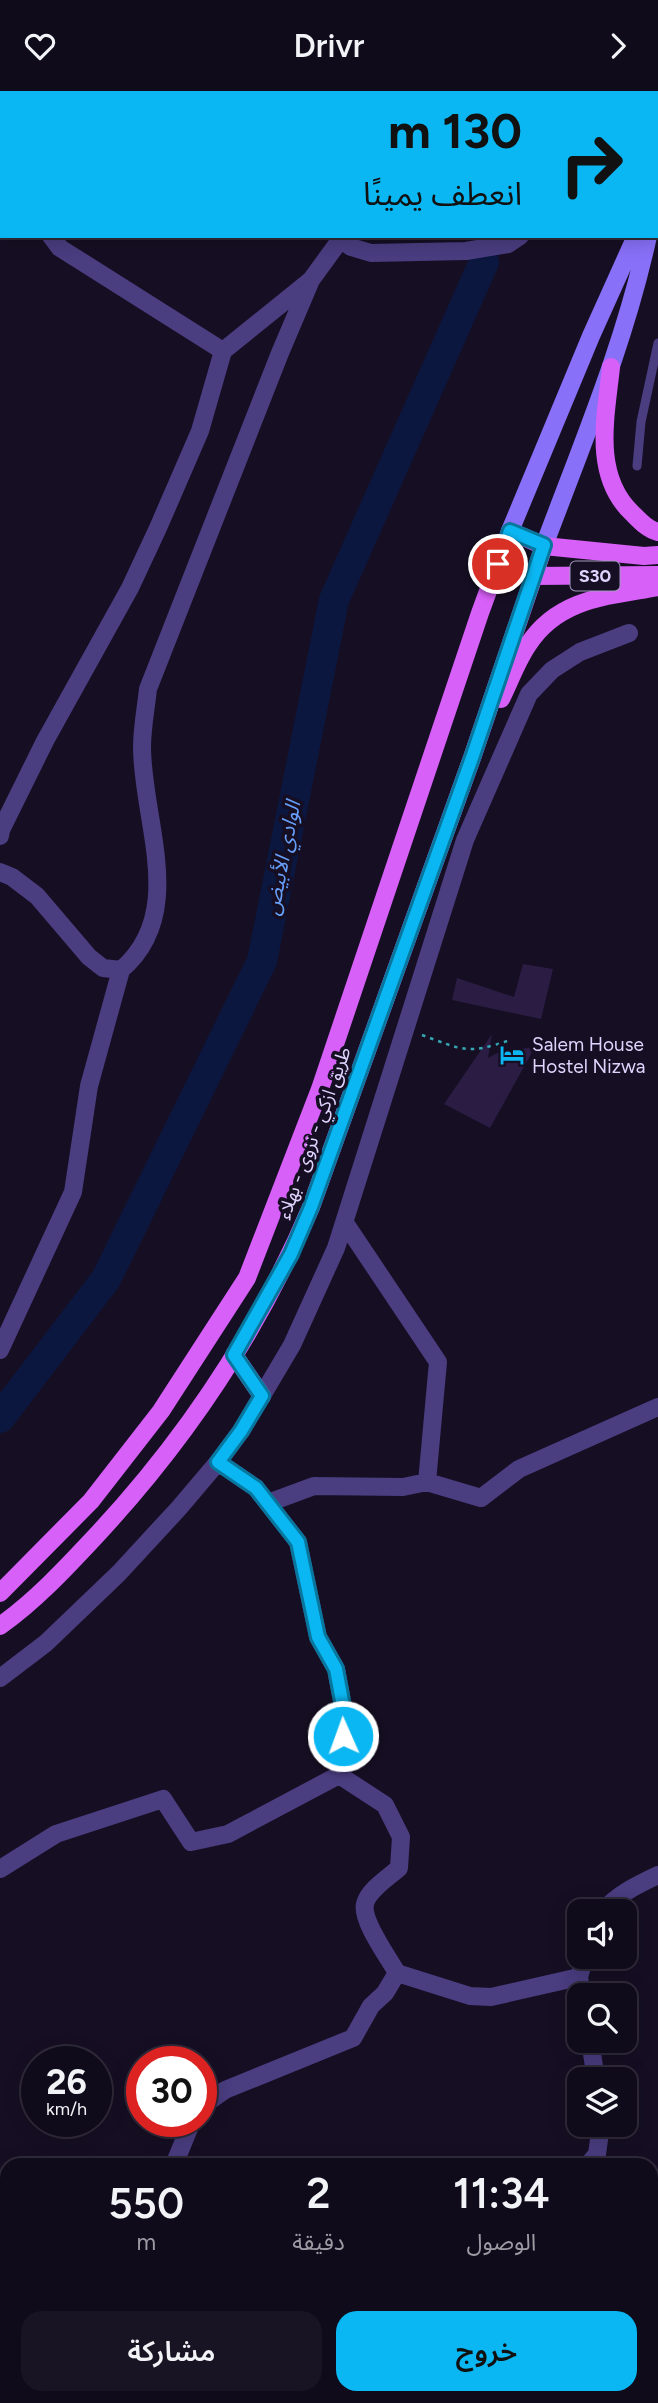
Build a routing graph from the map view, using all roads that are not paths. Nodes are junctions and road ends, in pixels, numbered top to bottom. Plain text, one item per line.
1 (52, 238) edge
2 (342, 238) edge
3 (517, 238) edge
4 (635, 238) edge
5 (648, 238) edge
6 (311, 280) junction
7 (658, 343) edge
8 (223, 351) junction
9 (611, 367) junction
10 (637, 466) dead end
11 (510, 531) junction
12 (658, 532) edge
13 (544, 545) junction
14 (658, 555) edge
15 (498, 564) junction
16 (658, 575) edge
17 (532, 576) junction
18 (658, 587) edge
19 (629, 633) dead end
20 (473, 755) junction
21 (0, 836) edge
22 (0, 872) edge
23 (121, 970) junction
24 (345, 1223) junction
25 (0, 1350) edge
26 (234, 1355) junction
27 (262, 1396) junction
28 (658, 1407) edge
29 (218, 1462) junction
30 (427, 1482) junction
31 (268, 1503) junction
32 (0, 1594) edge
33 (0, 1626) edge
34 (0, 1678) edge
35 (339, 1775) junction
36 (0, 1869) edge
37 (658, 1875) edge
38 (617, 1899) edge
39 (581, 1969) edge
40 (397, 1973) junction
41 (579, 1977) junction
42 (580, 1983) edge
43 (217, 2095) edge
44 (185, 2137) edge
45 (599, 2137) edge
46 (177, 2158) edge
47 (594, 2158) edge

1 - 8 street
2 - 3 street
2 - 6 street
4 - 11 street
5 - 9 street
6 - 8 street
6 - 23 street
7 - 10 lane
8 - 21 street
9 - 12 main road
9 - 13 street
11 - 13 main road, S30
11 - 15 main road, طريق ازكي - نزوى - بهلاء
13 - 14 main road, S30
13 - 17 main road, طريق ازكي - نزوى - بهلاء
15 - 17 main road, S30
15 - 32 main road, طريق ازكي - نزوى - بهلاء
16 - 17 main road, S30
17 - 20 main road, طريق ازكي - نزوى - بهلاء
18 - 20 main road
19 - 24 street
20 - 26 main road, طريق ازكي - نزوى - بهلاء
22 - 23 street
23 - 25 street
24 - 27 street
24 - 30 street
26 - 27 main road
26 - 33 main road, طريق ازكي - نزوى - بهلاء
27 - 29 street
28 - 30 street
29 - 31 street
29 - 34 street
30 - 31 street
31 - 35 street
35 - 36 street
35 - 40 street
37 - 38 street
39 - 41 street
40 - 41 street
40 - 43 street
41 - 42 street
44 - 46 street
45 - 47 street

